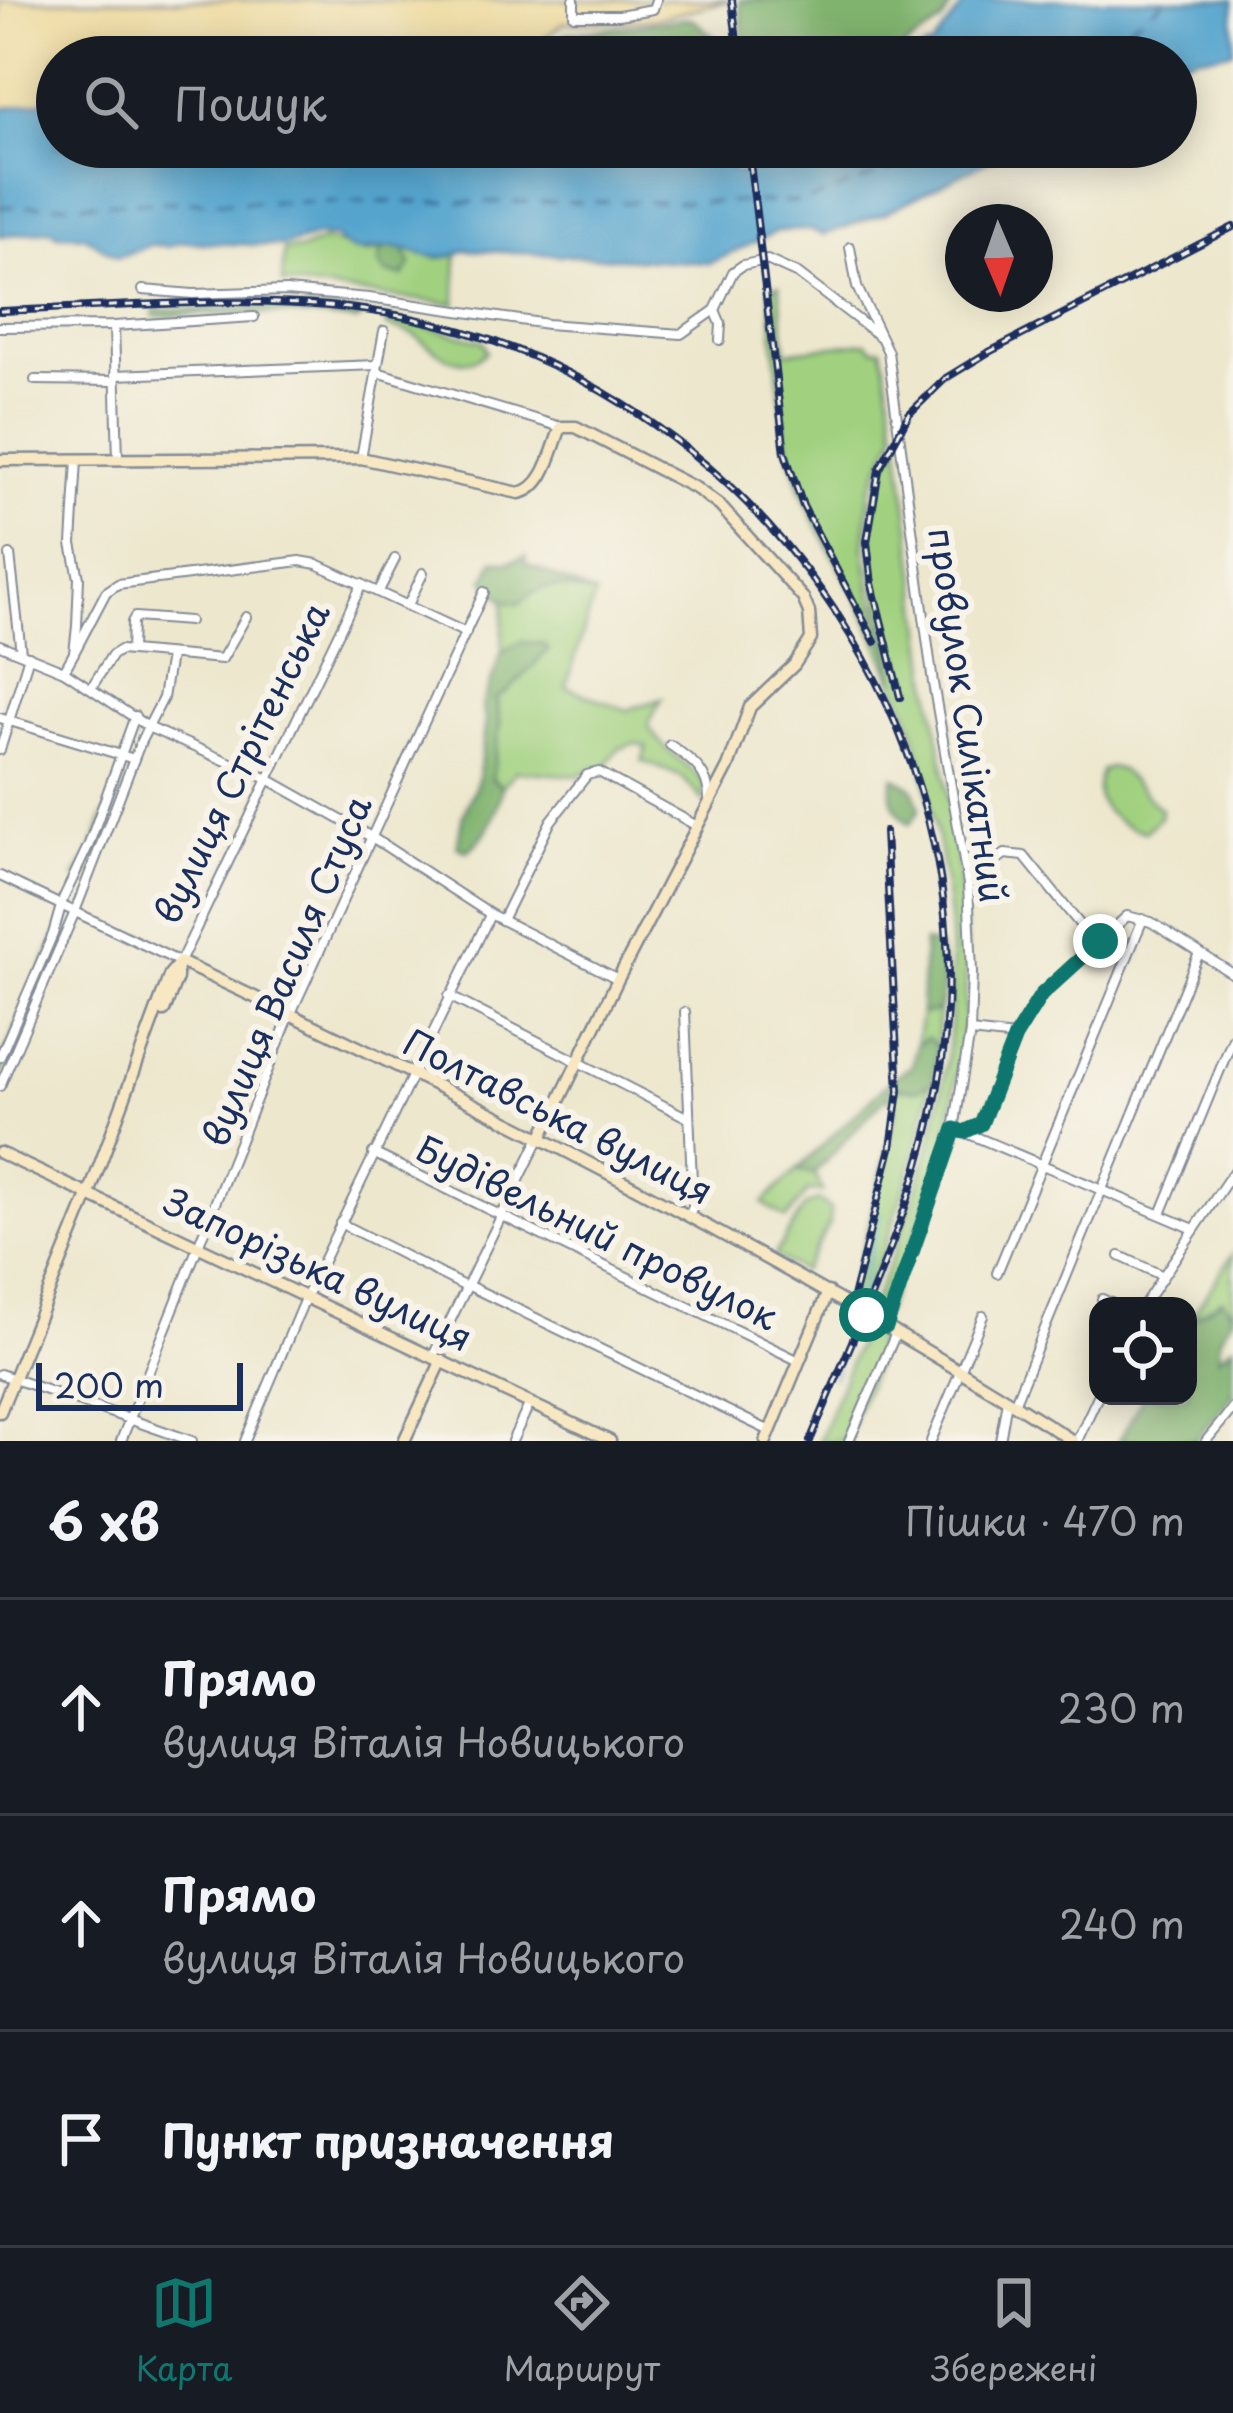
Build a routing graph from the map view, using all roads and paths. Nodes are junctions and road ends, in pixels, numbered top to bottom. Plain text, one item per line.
1 (574, 0) edge
2 (654, 4) edge
3 (850, 247) dead end
4 (143, 290) dead end
5 (716, 310) junction
6 (254, 317) dead end
7 (0, 326) edge
8 (114, 326) junction
9 (384, 331) dead end
10 (880, 337) junction
11 (719, 340) dead end
12 (377, 369) junction
13 (115, 378) junction
14 (34, 380) dead end
15 (561, 427) junction
16 (361, 458) junction
17 (118, 459) junction
18 (0, 460) edge
19 (77, 460) junction
20 (10, 555) dead end
21 (395, 559) dead end
22 (423, 573) dead end
23 (362, 584) junction
24 (379, 591) junction
25 (484, 592) dead end
26 (408, 605) junction
27 (246, 617) dead end
28 (189, 620) dead end
29 (466, 633) junction
30 (0, 645) edge
31 (131, 650) junction
32 (74, 652) junction
33 (25, 655) junction
34 (170, 656) junction
35 (64, 671) junction
36 (91, 688) junction
37 (135, 716) junction
38 (0, 718) edge
39 (11, 722) junction
40 (150, 728) junction
41 (670, 745) dead end
42 (0, 750) edge
43 (122, 754) junction
44 (134, 759) junction
45 (268, 779) junction
46 (709, 803) junction
47 (697, 826) junction
48 (373, 838) junction
49 (967, 874) junction
50 (0, 876) edge
51 (61, 907) junction
52 (74, 914) junction
53 (490, 914) junction
54 (1143, 919) junction
55 (502, 920) junction
56 (1082, 927) dead end
57 (1199, 953) junction
58 (178, 965) junction
59 (1233, 974) edge
60 (618, 979) junction
61 (449, 996) junction
62 (686, 1012) dead end
63 (290, 1016) junction
64 (970, 1032) junction
65 (1015, 1037) junction
66 (1233, 1038) edge
67 (0, 1057) edge
68 (580, 1062) junction
69 (410, 1075) junction
70 (0, 1087) edge
71 (688, 1118) junction
72 (981, 1124) junction
73 (959, 1130) junction
74 (540, 1140) junction
75 (983, 1142) junction
76 (0, 1153) edge
77 (373, 1153) junction
78 (1041, 1167) junction
79 (1233, 1172) edge
80 (92, 1189) junction
81 (1103, 1192) junction
82 (1161, 1214) junction
83 (500, 1216) junction
84 (689, 1216) junction
85 (340, 1223) junction
86 (1194, 1229) junction
87 (200, 1249) junction
88 (1120, 1256) dead end
89 (998, 1273) dead end
90 (1163, 1276) junction
91 (467, 1286) junction
92 (827, 1292) junction
93 (306, 1296) junction
94 (1149, 1297) edge
95 (983, 1316) dead end
96 (891, 1330) junction
97 (438, 1358) junction
98 (799, 1361) junction
99 (958, 1371) junction
100 (0, 1374) edge
101 (14, 1379) junction
102 (1010, 1402) junction
103 (530, 1403) junction
104 (1093, 1405) edge
105 (1233, 1408) edge
106 (0, 1412) edge
107 (130, 1420) junction
108 (768, 1436) edge
109 (593, 1437) edge
110 (122, 1441) edge
111 (192, 1441) edge
112 (245, 1441) edge
113 (404, 1441) edge
114 (512, 1441) edge
115 (610, 1441) edge
116 (849, 1441) edge
117 (931, 1441) edge
118 (1000, 1441) edge
119 (1075, 1441) edge
120 (1206, 1441) edge

1 - 2 street
3 - 10 street, провулок Силікатний
4 - 5 street
5 - 10 street
5 - 11 street
6 - 8 street
7 - 8 street
8 - 13 street
9 - 12 street
10 - 49 street, провулок Силікатний
12 - 13 street
12 - 15 street
12 - 16 street
13 - 14 street
13 - 17 street
15 - 16 street
15 - 46 street
16 - 17 street
17 - 19 street
18 - 19 street
19 - 32 street
20 - 33 street
21 - 24 street
22 - 26 street
23 - 24 street
23 - 32 street
23 - 45 street, вулиця Стрітенська
24 - 26 street
25 - 29 street, вулиця Василя Стуса
26 - 29 street
27 - 34 street
28 - 31 street
29 - 48 street, вулиця Василя Стуса
30 - 33 street
31 - 34 street
31 - 36 street
32 - 35 street
33 - 35 street
33 - 39 street
34 - 40 street
35 - 36 street
36 - 37 street
37 - 40 street
37 - 43 street
38 - 39 street
39 - 42 street
39 - 43 street
40 - 44 street
40 - 45 street
41 - 46 street
43 - 44 street
43 - 51 street
44 - 52 street
45 - 48 street
45 - 58 street, вулиця Стрітенська
46 - 47 street
47 - 55 street
47 - 60 street
48 - 53 street
48 - 63 street, вулиця Василя Стуса
49 - 56 street
49 - 64 street, провулок Силікатний
50 - 51 street, Полтавська вулиця
51 - 52 street, Полтавська вулиця
51 - 67 street
52 - 58 street, Полтавська вулиця
52 - 70 street
53 - 55 street
53 - 61 street
54 - 57 street
54 - 65 street
54 - 78 street
55 - 60 street
57 - 59 street
57 - 81 street
58 - 63 street, Полтавська вулиця
58 - 80 street, вулиця Стрітенська
60 - 68 street
61 - 68 street
61 - 69 street
62 - 71 street
63 - 69 street, Полтавська вулиця
63 - 87 street, вулиця Василя Стуса
64 - 65 street
64 - 73 street, провулок Силікатний
65 - 72 street
66 - 82 street
68 - 71 street
68 - 74 street
69 - 74 street, Полтавська вулиця
69 - 77 street
71 - 84 street
72 - 73 street
72 - 75 street
73 - 75 street
73 - 96 street, провулок Силікатний
74 - 83 street
74 - 84 street, Полтавська вулиця
75 - 78 street
76 - 80 street, Запорізька вулиця
77 - 83 street, Будівельний провулок
77 - 85 street
78 - 81 street
78 - 89 street
79 - 86 street
80 - 87 street, Запорізька вулиця
80 - 101 street, вулиця Стрітенська
81 - 82 street
81 - 102 street
82 - 86 street
83 - 91 street
83 - 98 street, Будівельний провулок
84 - 92 street, Полтавська вулиця
85 - 91 street
85 - 93 street
86 - 90 street
87 - 93 street, Запорізька вулиця
87 - 107 street, вулиця Василя Стуса
88 - 90 street
90 - 94 street
91 - 97 street
91 - 108 street
92 - 96 street, Полтавська вулиця
92 - 98 street
93 - 97 street, Запорізька вулиця
93 - 112 street
95 - 99 street
96 - 99 street, Полтавська вулиця
96 - 116 street, провулок Силікатний
97 - 103 street, Запорізька вулиця
97 - 113 street
98 - 108 street
99 - 102 street, Полтавська вулиця
99 - 117 street
100 - 101 street
101 - 106 street, вулиця Стрітенська
101 - 107 street
102 - 118 street
102 - 119 street, Полтавська вулиця
103 - 109 street, Запорізька вулиця
103 - 114 street
104 - 119 street
105 - 120 street
107 - 110 street, вулиця Василя Стуса
107 - 111 street
109 - 115 street, Запорізька вулиця

